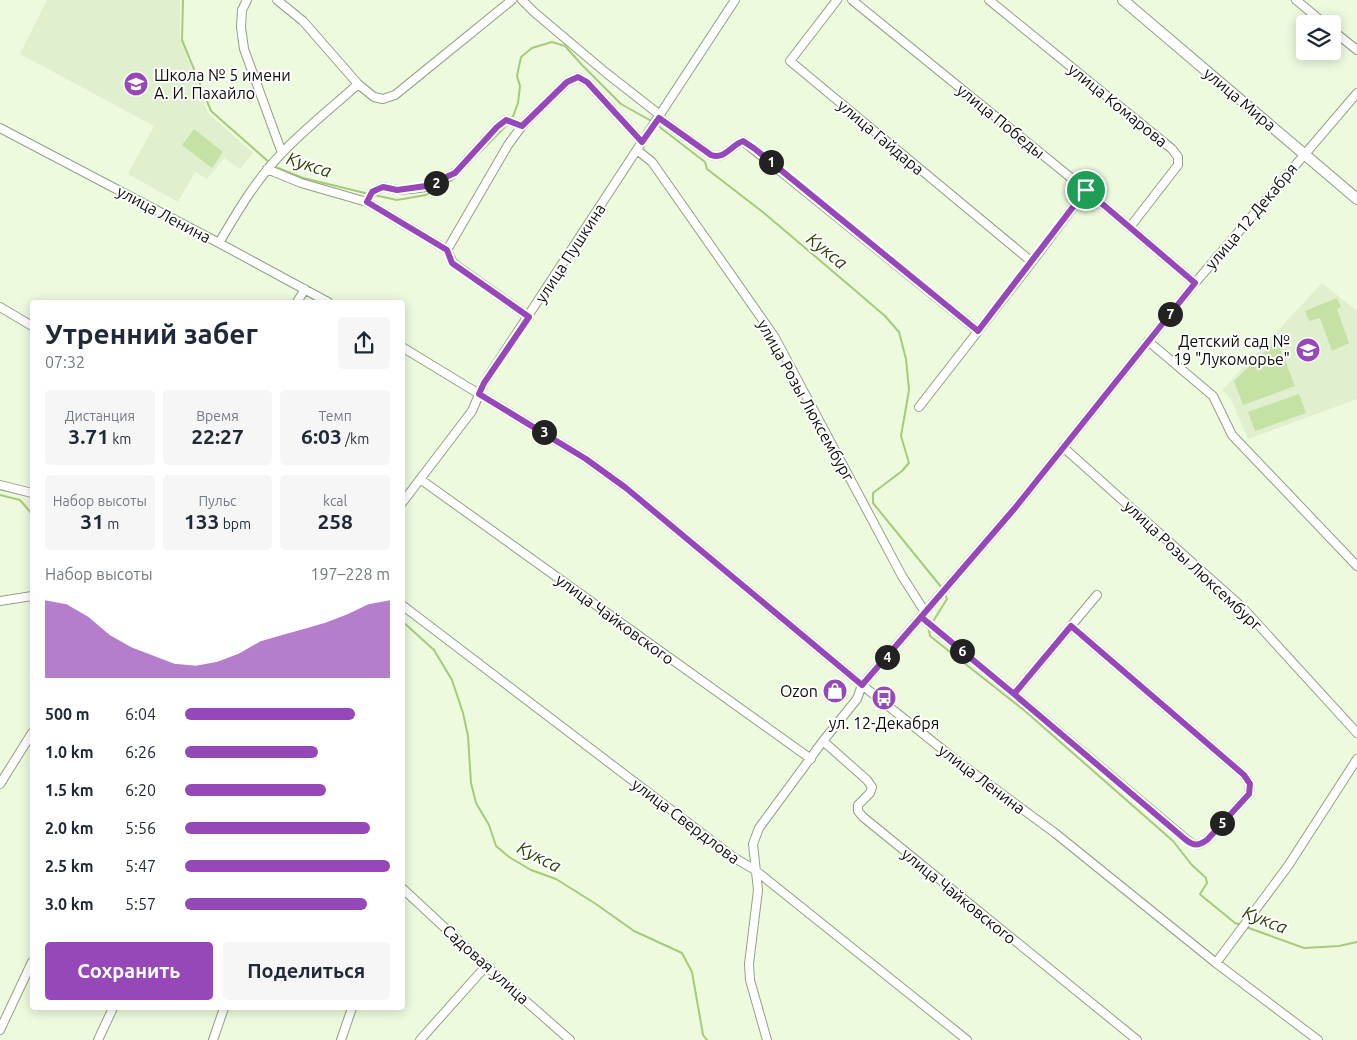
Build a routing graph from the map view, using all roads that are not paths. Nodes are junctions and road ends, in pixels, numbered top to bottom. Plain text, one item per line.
1 (247, 0) edge
2 (277, 0) edge
3 (512, 0) edge
4 (522, 0) edge
5 (735, 0) edge
6 (837, 0) edge
7 (852, 0) edge
8 (989, 0) edge
9 (1123, 0) edge
10 (1296, 0) edge
11 (1314, 15) edge
12 (1341, 37) edge
13 (1357, 50) edge
14 (358, 84) junction
15 (1357, 93) edge
16 (657, 121) junction
17 (522, 126) junction
18 (0, 128) edge
19 (642, 142) junction
20 (637, 150) junction
21 (282, 153) junction
22 (1304, 153) junction
23 (270, 166) junction
24 (1086, 190) junction
25 (370, 197) junction
26 (1357, 199) edge
27 (1130, 227) junction
28 (219, 243) junction
29 (447, 250) junction
30 (1032, 262) junction
31 (1195, 283) junction
32 (306, 289) junction
33 (298, 300) edge
34 (325, 300) edge
35 (0, 307) edge
36 (529, 317) junction
37 (30, 325) edge
38 (978, 331) junction
39 (1148, 341) junction
40 (405, 348) edge
41 (479, 394) junction
42 (918, 407) dead end
43 (1063, 447) junction
44 (420, 479) junction
45 (0, 485) edge
46 (30, 492) edge
47 (405, 499) edge
48 (1357, 566) edge
49 (1097, 595) dead end
50 (30, 596) edge
51 (0, 601) edge
52 (405, 608) edge
53 (923, 615) junction
54 (1071, 626) junction
55 (862, 685) junction
56 (1014, 694) junction
57 (1357, 732) edge
58 (30, 736) edge
59 (823, 741) junction
60 (811, 759) junction
61 (1357, 759) edge
62 (0, 784) edge
63 (755, 870) junction
64 (405, 891) edge
65 (1216, 963) junction
66 (30, 966) edge
67 (486, 966) junction
68 (113, 1010) edge
69 (223, 1010) edge
70 (351, 1010) edge
71 (0, 1030) edge
72 (98, 1040) edge
73 (213, 1040) edge
74 (341, 1040) edge
75 (420, 1040) edge
76 (570, 1040) edge
77 (767, 1040) edge
78 (967, 1040) edge
79 (1137, 1040) edge
80 (1318, 1040) edge

1 - 21 street
2 - 14 street
3 - 14 street
4 - 16 street
5 - 16 street, улица Пушкина
6 - 30 street, улица Гайдара
7 - 24 street, улица Победы
8 - 27 street, улица Комарова
9 - 22 main road, улица Мира
10 - 11 street
12 - 13 street
14 - 21 street
15 - 22 street, улица 12 Декабря
16 - 19 street, улица Пушкина
16 - 38 street
17 - 19 street
17 - 25 street
17 - 29 street
18 - 28 street, улица Ленина
19 - 20 street, улица Пушкина
20 - 36 street, улица Пушкина
20 - 53 street, улица Розы Люксембург
21 - 23 street
22 - 26 main road, улица Мира
22 - 31 street, улица 12 Декабря
23 - 25 street
23 - 28 street
24 - 27 street, улица Победы
24 - 30 street
25 - 29 street
27 - 31 street, улица Победы
28 - 32 street, улица Ленина
29 - 36 street
30 - 38 street
31 - 39 street, улица 12 Декабря
32 - 33 street
32 - 34 street, улица Ленина
35 - 37 street
36 - 41 street, улица Пушкина
38 - 42 street
39 - 43 street, улица 12 Декабря
39 - 48 street
40 - 41 street, улица Ленина
41 - 44 street, улица Пушкина
41 - 55 street, улица Ленина
43 - 53 street, улица 12 Декабря
43 - 57 street, улица Розы Люксембург
44 - 47 street, улица Пушкина
44 - 60 street, улица Чайковского
45 - 46 street
49 - 54 street
50 - 51 street
52 - 63 street, улица Свердлова
53 - 55 street, улица 12 Декабря
53 - 56 street, улица Розы Люксембург
54 - 56 street
54 - 56 street, улица Розы Люксембург
55 - 59 street, улица 12 Декабря
55 - 65 street, улица Ленина
58 - 62 street
59 - 60 street, улица 12 Декабря
59 - 79 street, улица Чайковского
60 - 63 street, улица 12 Декабря
61 - 65 street
63 - 77 street, улица 12 Декабря
63 - 78 street, улица Свердлова
64 - 67 street, Садовая улица
65 - 80 street, улица Ленина
66 - 71 street
67 - 75 street
67 - 76 street, Садовая улица
68 - 72 street
69 - 73 street
70 - 74 street

